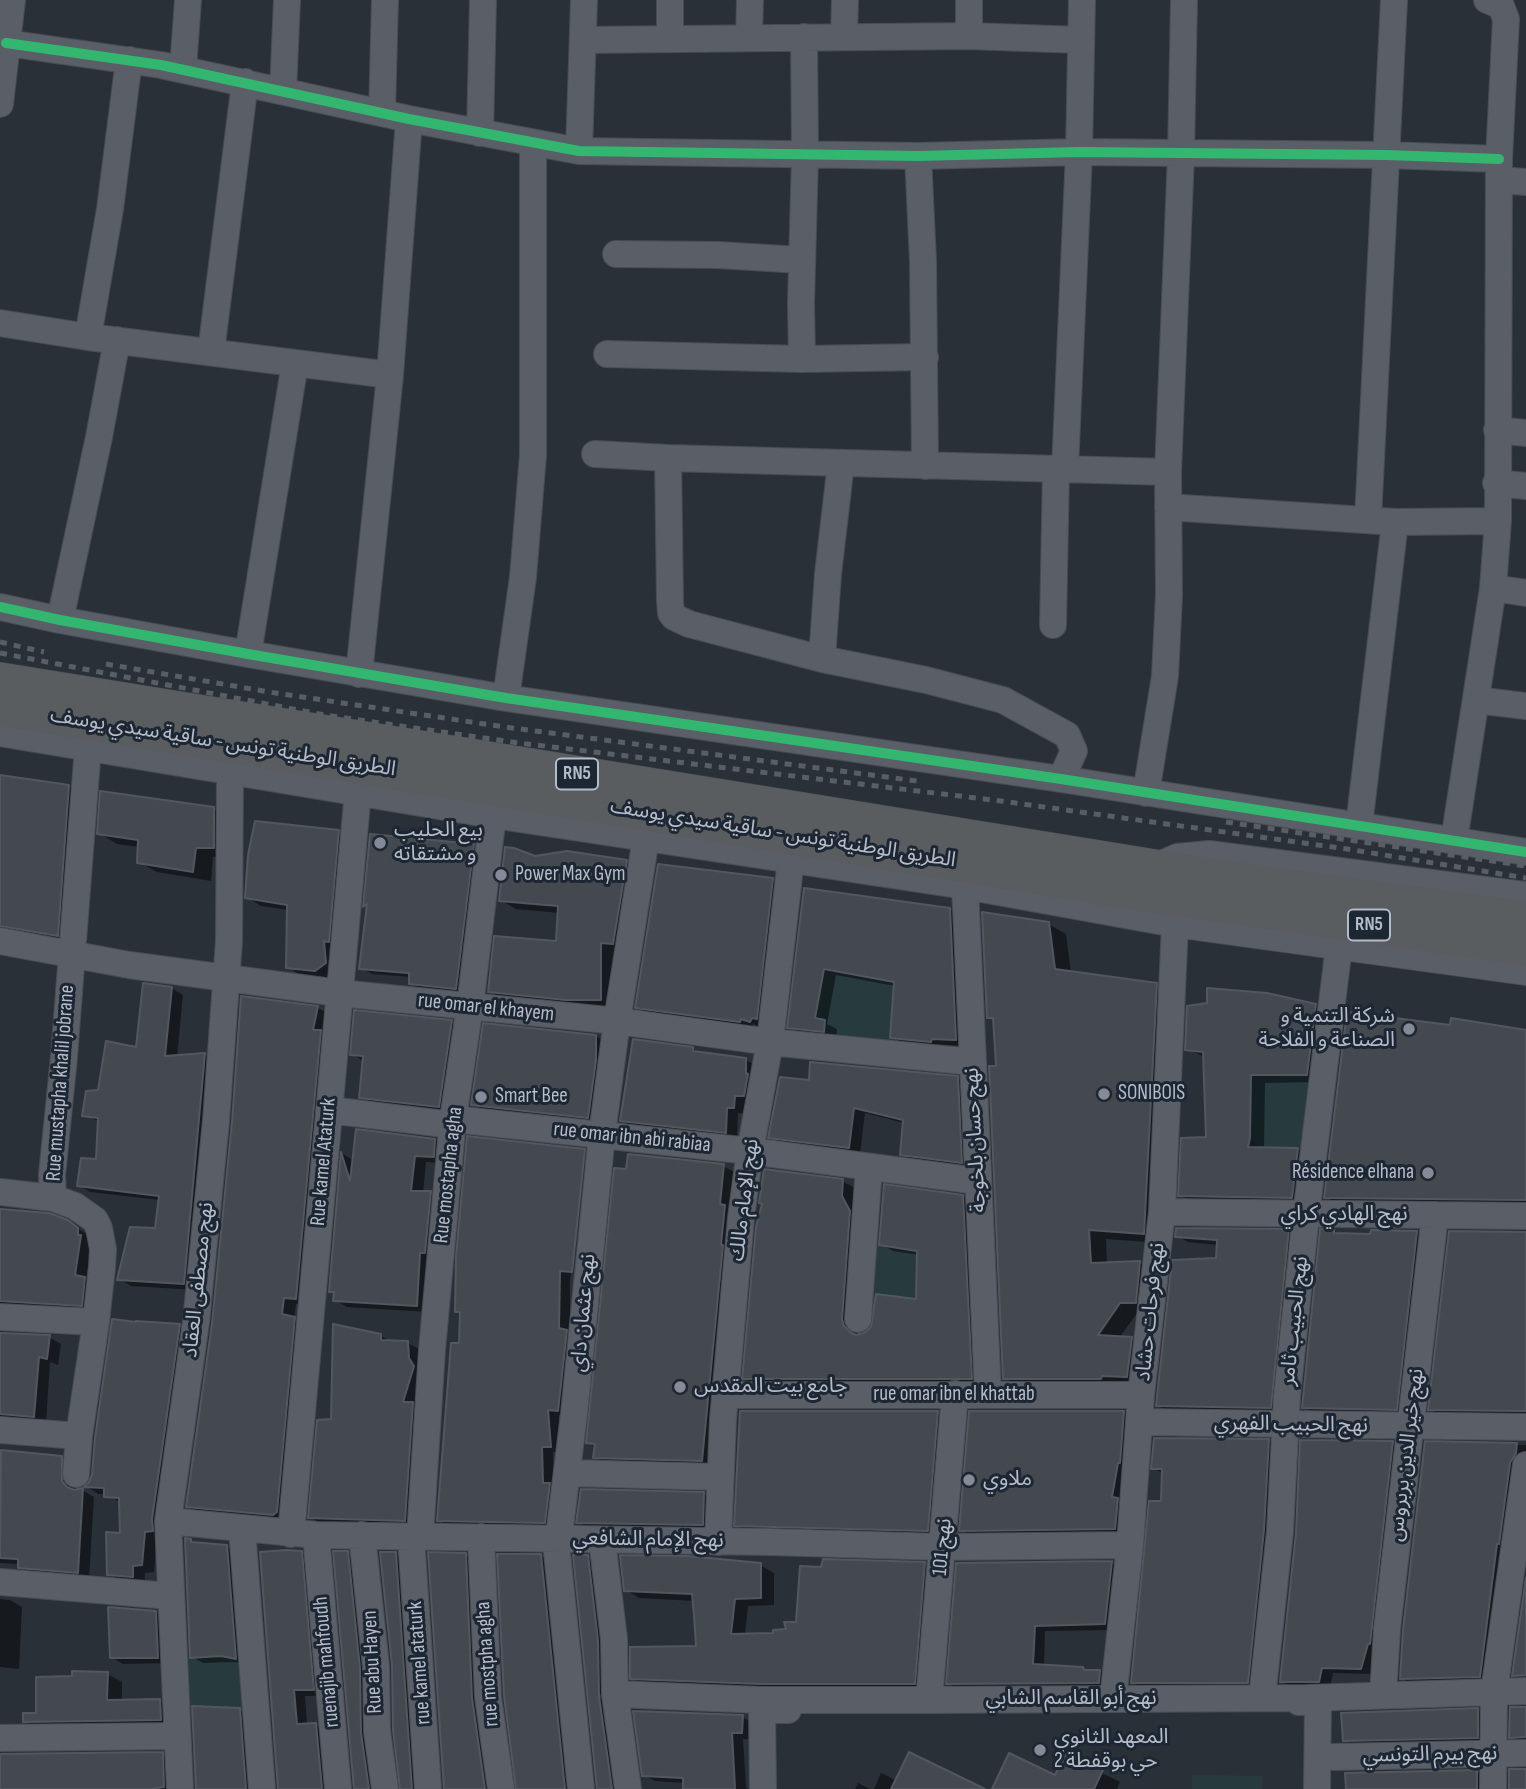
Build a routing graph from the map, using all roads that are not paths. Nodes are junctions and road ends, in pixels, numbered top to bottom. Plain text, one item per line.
1 (12, 0) edge
2 (188, 0) edge
3 (287, 0) edge
4 (385, 0) edge
5 (483, 0) edge
6 (584, 0) edge
7 (670, 0) edge
8 (750, 0) edge
9 (845, 0) edge
10 (969, 0) edge
11 (1082, 0) edge
12 (1184, 0) edge
13 (1394, 0) edge
14 (1487, 0) edge
15 (969, 36) junction
16 (749, 37) junction
17 (804, 37) junction
18 (844, 37) junction
19 (670, 38) junction
20 (583, 40) junction
21 (1081, 40) junction
22 (6, 43) junction
23 (129, 60) junction
24 (183, 69) junction
25 (245, 82) junction
26 (283, 91) junction
27 (0, 104) edge
28 (382, 113) junction
29 (409, 119) junction
30 (480, 133) junction
31 (533, 143) junction
32 (579, 150) junction
33 (1079, 152) junction
34 (1181, 154) junction
35 (805, 155) junction
36 (1385, 155) junction
37 (918, 156) junction
38 (1499, 170) junction
39 (1526, 182) edge
40 (616, 254) dead end
41 (801, 260) junction
42 (0, 323) edge
43 (88, 337) junction
44 (117, 340) junction
45 (211, 352) junction
46 (607, 354) dead end
47 (925, 357) junction
48 (802, 359) junction
49 (295, 363) junction
50 (390, 375) junction
51 (1497, 430) junction
52 (1526, 433) edge
53 (595, 454) dead end
54 (668, 458) junction
55 (841, 463) junction
56 (925, 466) junction
57 (1060, 469) junction
58 (1167, 472) junction
59 (1496, 483) junction
60 (1526, 486) edge
61 (1168, 508) junction
62 (1368, 519) junction
63 (1498, 521) junction
64 (1395, 522) junction
65 (1493, 588) junction
66 (1526, 593) edge
67 (0, 607) edge
68 (60, 620) junction
69 (1053, 625) dead end
70 (248, 654) junction
71 (822, 659) junction
72 (359, 674) junction
73 (0, 681) edge
74 (506, 698) junction
75 (1476, 700) junction
76 (1526, 706) edge
77 (0, 707) edge
78 (0, 733) edge
79 (88, 747) junction
80 (230, 771) junction
81 (1061, 779) junction
82 (358, 791) junction
83 (1146, 793) junction
84 (493, 815) junction
85 (1359, 826) junction
86 (646, 838) junction
87 (1454, 841) junction
88 (1526, 852) edge
89 (792, 859) junction
90 (1154, 867) junction
91 (965, 886) junction
92 (1214, 890) junction
93 (1526, 895) edge
94 (1526, 920) edge
95 (1175, 924) junction
96 (0, 942) edge
97 (1339, 946) junction
98 (1526, 947) edge
99 (71, 954) junction
100 (1526, 972) edge
101 (226, 976) junction
102 (339, 993) junction
103 (470, 1006) junction
104 (617, 1021) junction
105 (770, 1042) junction
106 (973, 1062) junction
107 (329, 1110) junction
108 (453, 1122) junction
109 (602, 1134) junction
110 (750, 1151) junction
111 (869, 1167) junction
112 (978, 1181) junction
113 (0, 1192) edge
114 (53, 1198) junction
115 (1162, 1212) junction
116 (1306, 1215) junction
117 (1435, 1215) junction
118 (1526, 1216) edge
119 (0, 1317) edge
120 (858, 1319) dead end
121 (96, 1322) junction
122 (955, 1394) junction
123 (988, 1394) junction
124 (726, 1395) junction
125 (1141, 1395) junction
126 (1139, 1422) junction
127 (1285, 1425) junction
128 (1411, 1426) junction
129 (1526, 1427) edge
130 (0, 1430) edge
131 (79, 1436) junction
132 (1526, 1465) edge
133 (568, 1472) junction
134 (76, 1474) dead end
135 (720, 1477) junction
136 (168, 1521) junction
137 (242, 1529) junction
138 (304, 1534) junction
139 (362, 1535) junction
140 (415, 1537) junction
141 (481, 1537) junction
142 (560, 1538) junction
143 (602, 1540) junction
144 (718, 1542) junction
145 (1130, 1545) junction
146 (943, 1547) junction
147 (0, 1583) edge
148 (170, 1596) junction
149 (1526, 1691) edge
150 (1494, 1692) junction
151 (615, 1694) junction
152 (1383, 1695) junction
153 (1335, 1697) junction
154 (1262, 1698) junction
155 (1113, 1699) junction
156 (761, 1700) junction
157 (929, 1700) junction
158 (177, 1737) junction
159 (0, 1738) edge
160 (1493, 1753) junction
161 (1526, 1753) edge
162 (1334, 1757) junction
163 (180, 1789) edge
164 (262, 1789) edge
165 (338, 1789) edge
166 (386, 1789) edge
167 (428, 1789) edge
168 (501, 1789) edge
169 (581, 1789) edge
170 (628, 1789) edge
171 (761, 1789) edge
172 (1317, 1789) edge
173 (1335, 1789) edge
174 (1493, 1789) edge

1 - 22 street
2 - 24 street
3 - 26 street
4 - 28 street
5 - 30 street
6 - 20 street
7 - 19 street
8 - 16 street
9 - 18 street
10 - 15 street
11 - 21 street
12 - 34 street
13 - 36 street
14 - 38 street
15 - 18 street
15 - 21 street
16 - 17 street
16 - 19 street
17 - 18 street
17 - 35 street
19 - 20 street
20 - 32 street
21 - 33 street
22 - 23 street
22 - 27 street
23 - 24 street
23 - 43 street
24 - 25 street
25 - 26 street
25 - 45 street
26 - 28 street
28 - 29 street
29 - 30 street
29 - 50 street
30 - 31 street
31 - 32 street
31 - 74 street
32 - 35 street
33 - 34 street
33 - 37 street
33 - 57 street
34 - 36 street
34 - 58 street
35 - 37 street
35 - 41 street
36 - 38 street
36 - 62 street
37 - 47 street
38 - 39 street
38 - 51 street
40 - 41 street
41 - 48 street
42 - 43 street
43 - 44 street
44 - 45 street
44 - 68 street
45 - 49 street
46 - 48 street
47 - 48 street
47 - 56 street
49 - 50 street
49 - 70 street
50 - 72 street
51 - 52 street
51 - 59 street
53 - 54 street
54 - 55 street
54 - 71 street
55 - 56 street
55 - 71 street
56 - 57 street
57 - 58 street
57 - 69 street
58 - 61 street
59 - 60 street
59 - 63 street
61 - 62 street
61 - 83 street
62 - 64 street
63 - 64 street
63 - 65 street
64 - 85 street
65 - 66 street
65 - 75 street
67 - 68 street
68 - 70 street
70 - 72 street
71 - 81 street
72 - 74 street
73 - 90 highway, الطريق الوطنية تونس - ساقية سيدي يوسف / RN5
74 - 81 street
75 - 76 street
75 - 87 street
77 - 92 highway, الطريق الوطنية تونس - ساقية سيدي يوسف / RN5
78 - 79 street
79 - 80 street
79 - 99 street, Rue mustapha khalil jobrane
80 - 82 street
80 - 101 street, نهج مصطفى العقاد
81 - 83 street
82 - 84 street
82 - 102 street, Rue kamel Ataturk
83 - 85 street
84 - 86 street
84 - 103 street, Rue mostapha agha
85 - 87 street
86 - 89 street
86 - 104 street, نهج عثمان داي
87 - 88 street
89 - 91 street
89 - 105 street, نهج الإمام مالك
90 - 92 highway, الطريق الوطنية تونس - ساقية سيدي يوسف / RN5
90 - 93 street
91 - 95 street
91 - 106 street, نهج حسان بلخوجة
92 - 94 highway, الطريق الوطنية تونس - ساقية سيدي يوسف / RN5
92 - 98 highway, الطريق الوطنية تونس - ساقية سيدي يوسف / RN5
95 - 97 street
95 - 115 street, نهج فرحات حشاد
96 - 99 street, rue omar el khayem
97 - 100 street
97 - 116 street, نهج الحبيب ثامر
99 - 101 street, rue omar el khayem
99 - 114 street, Rue mustapha khalil jobrane
101 - 102 street, rue omar el khayem
101 - 136 street, نهج مصطفى العقاد
102 - 103 street, rue omar el khayem
102 - 107 street, Rue kamel Ataturk
103 - 104 street, rue omar el khayem
103 - 108 street, Rue mostapha agha
104 - 105 street, rue omar el khayem
104 - 109 street, نهج عثمان داي
105 - 106 street, rue omar el khayem
105 - 110 street, نهج الإمام مالك
106 - 112 street, نهج حسان بلخوجة
107 - 108 street, rue omar ibn abi rabiaa
107 - 138 street, Rue kamel Ataturk
108 - 109 street, rue omar ibn abi rabiaa
108 - 140 street, Rue mostapha agha
109 - 110 street, rue omar ibn abi rabiaa
109 - 133 street, نهج عثمان داي
110 - 111 street, rue omar ibn abi rabiaa
110 - 124 street, نهج الإمام مالك
111 - 112 street, rue omar ibn abi rabiaa
111 - 120 street
112 - 123 street, نهج حسان بلخوجة
113 - 114 street
114 - 121 street, Rue mustapha khalil jobrane
115 - 116 street, نهج الهادي كراي
115 - 125 street, نهج فرحات حشاد
116 - 117 street, نهج الهادي كراي
116 - 127 street, نهج الحبيب ثامر
117 - 118 street, نهج الهادي كراي
117 - 128 street, نهج خير الدين بربروس
119 - 121 street
121 - 131 street, Rue mustapha khalil jobrane
122 - 123 street, rue omar ibn el khattab
122 - 124 street, rue omar ibn el khattab
122 - 146 street, نهج 101
123 - 125 street, rue omar ibn el khattab
124 - 135 street, نهج الإمام مالك
125 - 126 street, نهج فرحات حشاد
126 - 127 street, نهج الحبيب الفهري
126 - 145 street, نهج فرحات حشاد
127 - 128 street, نهج الحبيب الفهري
127 - 154 street, نهج الحبيب ثامر
128 - 129 street, نهج الحبيب الفهري
128 - 152 street, نهج خير الدين بربروس
130 - 131 street
131 - 134 street, Rue mustapha khalil jobrane
132 - 150 street
133 - 135 street
133 - 142 street, نهج عثمان داي
135 - 144 street, نهج الإمام مالك
136 - 137 street, نهج الإمام الشافعي
136 - 148 street, نهج مصطفى العقاد
137 - 138 street, نهج الإمام الشافعي
137 - 164 street
138 - 139 street, نهج الإمام الشافعي
138 - 165 street, ruenajib mahfoudh
139 - 140 street, نهج الإمام الشافعي
139 - 166 street, Rue abu Hayen
140 - 141 street, نهج الإمام الشافعي
140 - 167 street, rue kamel ataturk
141 - 142 street, نهج الإمام الشافعي
141 - 168 street, rue mostpha agha
142 - 143 street, نهج الإمام الشافعي
142 - 169 street, نهج عثمان داي
143 - 144 street, نهج الإمام الشافعي
143 - 151 street
144 - 146 street, نهج الإمام الشافعي
145 - 146 street, نهج الإمام الشافعي
145 - 155 street, نهج فرحات حشاد
146 - 157 street, نهج 101
147 - 148 street
148 - 158 street, نهج مصطفى العقاد
149 - 150 street, نهج أبو القاسم الشابي
150 - 152 street, نهج أبو القاسم الشابي
150 - 160 street
151 - 156 street, نهج أبو القاسم الشابي
151 - 170 street
152 - 153 street, نهج أبو القاسم الشابي
153 - 154 street, نهج أبو القاسم الشابي
153 - 162 street
154 - 155 street, نهج أبو القاسم الشابي
155 - 157 street, نهج أبو القاسم الشابي
156 - 157 street, نهج أبو القاسم الشابي
156 - 171 street
158 - 159 street
158 - 163 street, نهج مصطفى العقاد
160 - 161 street, نهج بيرم التونسي
160 - 162 street, نهج بيرم التونسي
160 - 174 street
162 - 173 street
171 - 172 street

